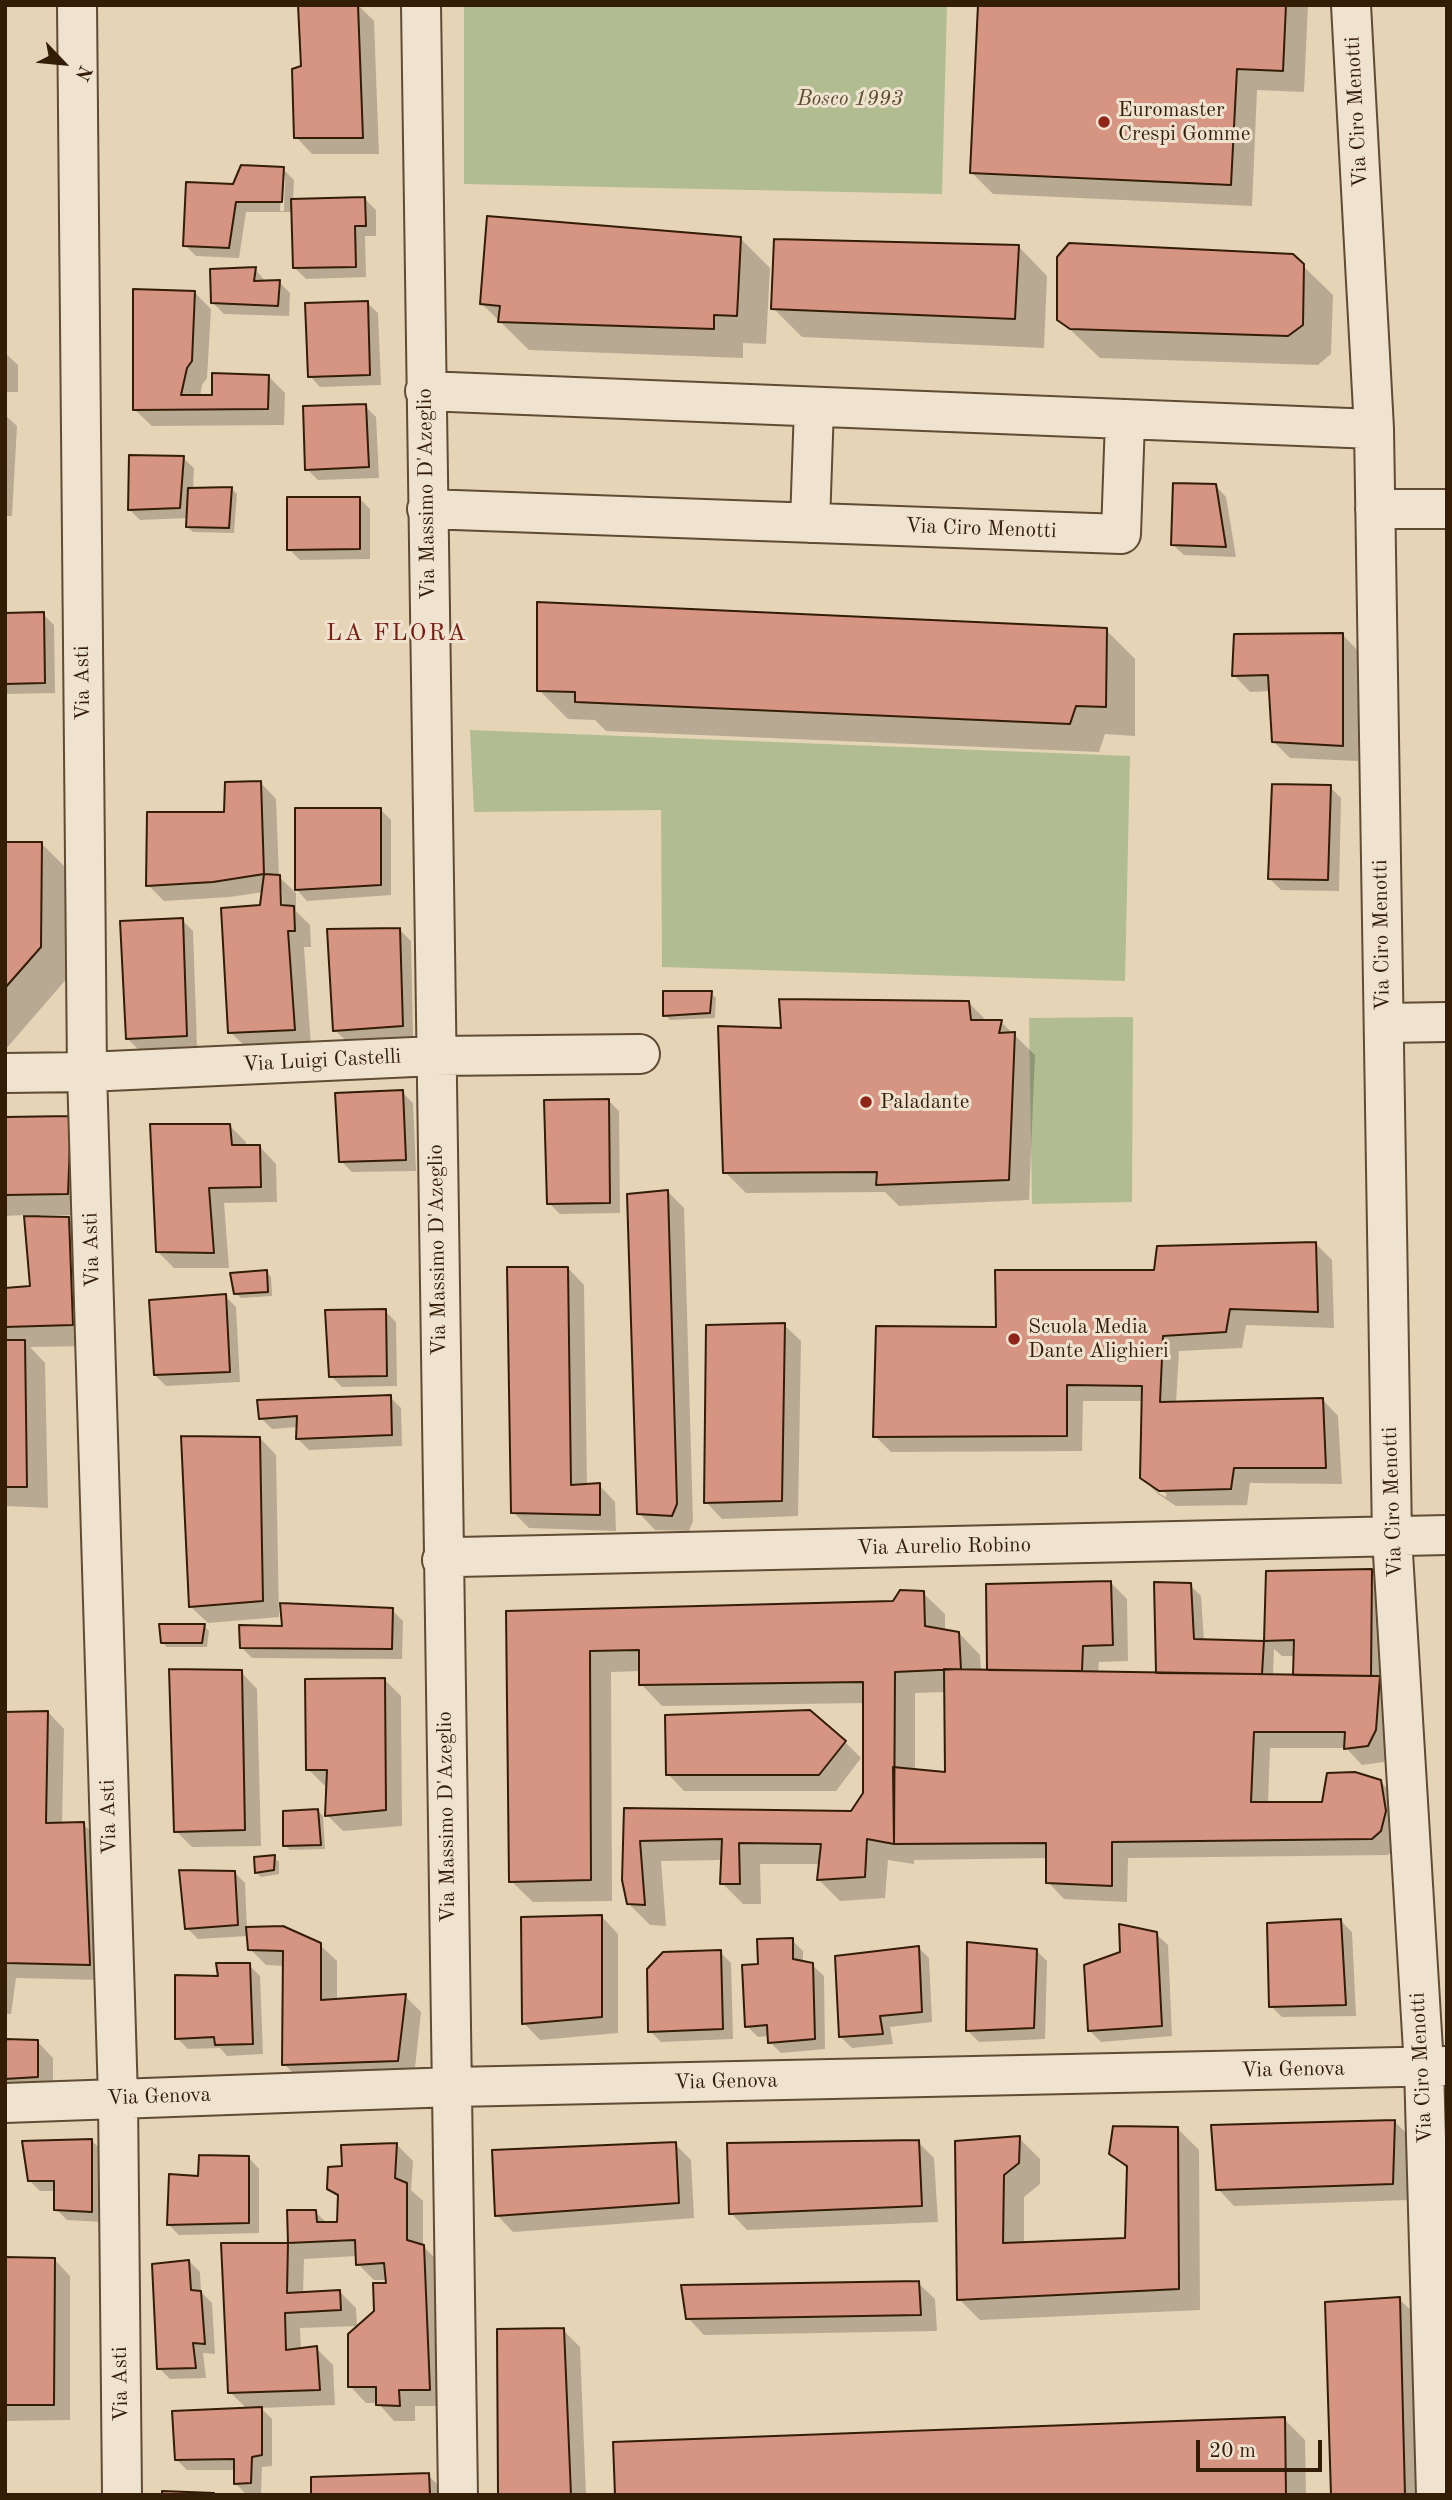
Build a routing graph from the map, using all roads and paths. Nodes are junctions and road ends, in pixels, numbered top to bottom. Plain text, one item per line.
1 (77, 5) edge
2 (421, 5) edge
3 (1351, 5) edge
4 (425, 391) junction
5 (814, 407) junction
6 (1125, 420) junction
7 (1374, 429) junction
8 (427, 509) junction
9 (1375, 509) junction
10 (1447, 509) edge
11 (810, 523) junction
12 (1447, 1022) edge
13 (1384, 1023) junction
14 (639, 1054) dead end
15 (435, 1056) junction
16 (87, 1072) junction
17 (5, 1073) edge
18 (1447, 1535) edge
19 (1392, 1537) junction
20 (442, 1560) junction
21 (1435, 2067) edge
22 (453, 2087) junction
23 (118, 2098) junction
24 (5, 2104) edge
25 (122, 2495) edge
26 (458, 2495) edge
27 (1436, 2495) edge

1 - 16 street, Via Asti
2 - 4 street, Via Massimo D'Azeglio
3 - 7 street, Via Ciro Menotti
4 - 5 street
4 - 8 street, Via Massimo D'Azeglio
5 - 6 street
5 - 11 street
6 - 7 street
6 - 11 street, Via Ciro Menotti
7 - 9 street, Via Ciro Menotti
8 - 11 street, Via Ciro Menotti
8 - 15 street, Via Massimo D'Azeglio
9 - 10 street
9 - 13 street, Via Ciro Menotti
12 - 13 street
13 - 19 street, Via Ciro Menotti
14 - 15 street, Via Luigi Castelli
15 - 16 street, Via Luigi Castelli
15 - 20 street, Via Massimo D'Azeglio
16 - 17 street, Via Luigi Castelli
16 - 23 street, Via Asti
18 - 19 street, Via Aurelio Robino
19 - 20 street, Via Aurelio Robino
19 - 21 street, Via Ciro Menotti
20 - 22 street, Via Massimo D'Azeglio
21 - 22 street, Via Genova
21 - 27 street, Via Ciro Menotti
22 - 23 street, Via Genova
22 - 26 street, Via Massimo D'Azeglio
23 - 24 street, Via Genova
23 - 25 street, Via Asti

